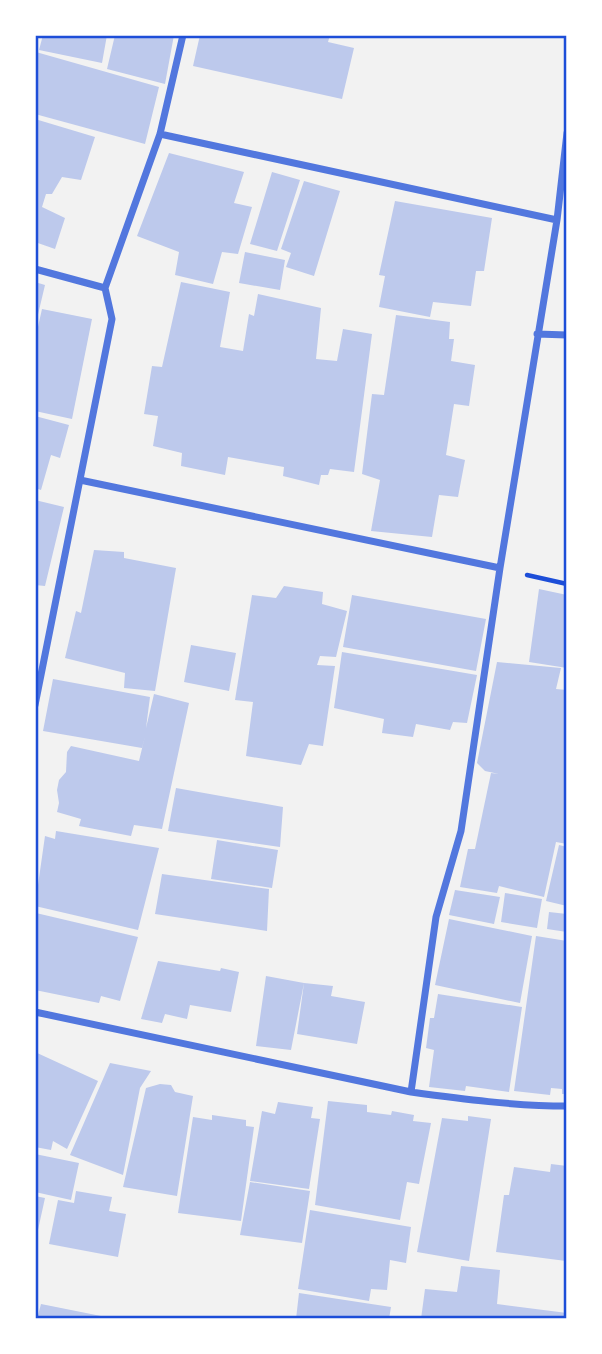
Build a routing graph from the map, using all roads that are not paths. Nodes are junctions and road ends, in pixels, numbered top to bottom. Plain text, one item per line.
1 (183, 35) edge
2 (160, 134) junction
3 (567, 134) edge
4 (557, 220) junction
5 (35, 269) edge
6 (105, 288) junction
7 (537, 334) junction
8 (567, 335) edge
9 (80, 480) junction
10 (499, 568) junction
11 (35, 705) edge
12 (35, 1012) edge
13 (411, 1092) junction
14 (567, 1105) edge

1 - 2 street
2 - 4 street
2 - 6 street
3 - 4 street
4 - 7 street
5 - 6 street
6 - 9 street
7 - 8 street
7 - 10 street
9 - 10 street
9 - 11 street
10 - 13 street
12 - 13 street
13 - 14 street

